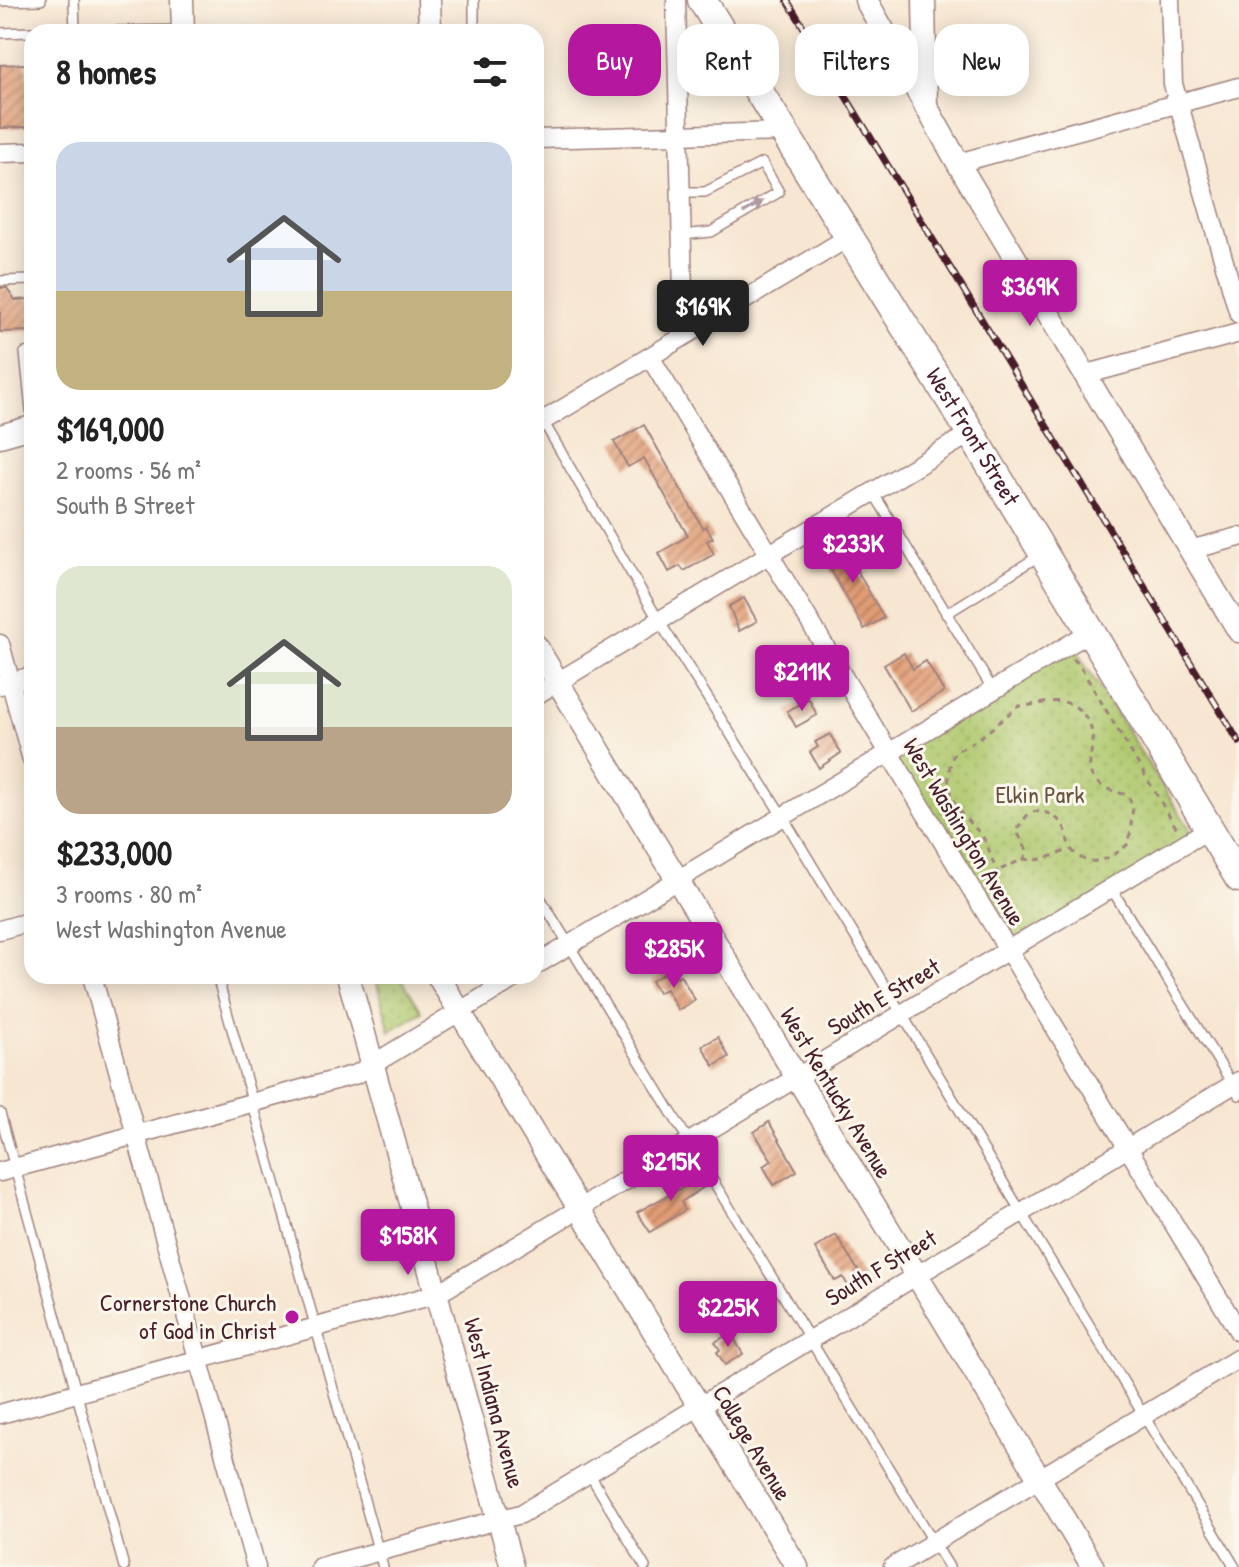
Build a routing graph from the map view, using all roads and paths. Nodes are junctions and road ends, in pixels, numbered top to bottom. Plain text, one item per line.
1 (41, 0) edge
2 (74, 0) edge
3 (182, 0) edge
4 (429, 0) edge
5 (474, 0) edge
6 (676, 0) edge
7 (702, 0) edge
8 (866, 0) edge
9 (924, 0) edge
10 (1170, 0) edge
11 (0, 1) edge
12 (75, 24) edge
13 (183, 24) edge
14 (430, 24) edge
15 (474, 24) edge
16 (24, 32) edge
17 (0, 33) edge
18 (1239, 87) edge
19 (1178, 103) junction
20 (926, 109) junction
21 (784, 132) junction
22 (679, 135) junction
23 (544, 139) edge
24 (24, 152) edge
25 (0, 153) edge
26 (958, 163) junction
27 (681, 192) junction
28 (682, 235) junction
29 (849, 237) junction
30 (24, 280) edge
31 (0, 281) edge
32 (1239, 314) edge
33 (1239, 333) edge
34 (684, 335) junction
35 (650, 357) junction
36 (1084, 375) junction
37 (544, 421) edge
38 (24, 429) edge
39 (544, 430) edge
40 (971, 433) junction
41 (0, 436) edge
42 (873, 492) junction
43 (1239, 537) edge
44 (1190, 550) junction
45 (1043, 554) junction
46 (769, 555) junction
47 (946, 614) junction
48 (659, 621) junction
49 (1239, 631) edge
50 (1090, 632) junction
51 (0, 644) edge
52 (544, 659) edge
53 (1073, 659) dead end
54 (558, 682) junction
55 (5, 684) edge
56 (544, 690) edge
57 (993, 690) junction
58 (24, 737) edge
59 (888, 753) junction
60 (783, 817) junction
61 (1209, 829) junction
62 (1176, 835) dead end
63 (1071, 850) junction
64 (1024, 859) junction
65 (997, 871) junction
66 (1239, 878) edge
67 (677, 881) junction
68 (1111, 888) junction
69 (973, 893) junction
70 (544, 904) edge
71 (24, 923) edge
72 (0, 930) edge
73 (569, 946) junction
74 (1007, 950) junction
75 (544, 960) edge
76 (94, 984) edge
77 (219, 984) edge
78 (350, 984) edge
79 (443, 984) edge
80 (505, 984) edge
81 (460, 1011) junction
82 (901, 1015) junction
83 (372, 1064) junction
84 (796, 1077) junction
85 (1237, 1087) edge
86 (252, 1103) junction
87 (0, 1113) edge
88 (137, 1134) junction
89 (688, 1142) junction
90 (1127, 1148) junction
91 (8, 1170) edge
92 (579, 1208) junction
93 (1020, 1213) junction
94 (915, 1276) junction
95 (437, 1294) junction
96 (316, 1327) junction
97 (1239, 1332) edge
98 (809, 1340) junction
99 (1239, 1358) edge
100 (199, 1359) junction
101 (77, 1392) junction
102 (699, 1406) junction
103 (0, 1414) edge
104 (1144, 1415) junction
105 (589, 1473) junction
106 (1039, 1479) junction
107 (499, 1519) junction
108 (933, 1542) junction
109 (381, 1559) edge
110 (124, 1567) edge
111 (256, 1567) edge
112 (320, 1567) edge
113 (512, 1567) edge
114 (645, 1567) edge
115 (797, 1567) edge
116 (893, 1567) edge
117 (949, 1567) edge
118 (1093, 1567) edge
119 (1235, 1567) edge

1 - 11 lane
2 - 12 lane
3 - 13 street
4 - 14 street
5 - 15 lane
6 - 22 street
7 - 21 main road, West Front Street
8 - 20 street
9 - 20 street
10 - 19 street
16 - 17 lane
18 - 19 street
19 - 26 street
19 - 32 street
20 - 26 street
21 - 22 street
21 - 29 main road, West Front Street
22 - 23 street
22 - 27 street
24 - 25 street
26 - 36 street
27 - 28 street
28 -> 27 lane
28 - 34 street
29 - 34 street
29 - 40 main road, West Front Street
30 - 31 lane
33 - 36 street
34 - 35 street
35 - 37 street
35 - 46 street, West Washington Avenue
36 - 44 street
38 - 41 street
39 - 48 lane
40 - 42 street
40 - 45 main road, West Front Street
42 - 46 street
42 - 47 lane
43 - 44 street
44 - 49 street
45 - 47 lane
45 - 50 main road, West Front Street
46 - 48 street
46 - 59 street, West Washington Avenue
47 - 57 lane
48 - 54 street
48 - 60 lane
50 - 57 street
50 - 61 main road, West Front Street
51 - 55 street
52 - 54 street, West Kentucky Avenue
53 - 62 path
54 - 56 street
54 - 67 street, West Kentucky Avenue
55 - 58 street
57 - 59 street
59 - 60 street
59 - 69 street, West Washington Avenue
60 - 67 street
60 - 82 lane
61 - 66 main road, West Front Street
61 - 68 street, South E Street
63 - 64 path
63 - 64 path
63 - 65 path
64 - 65 path
65 - 69 path
67 - 73 street
67 - 84 street, West Kentucky Avenue
68 - 74 street, South E Street
68 - 85 lane
69 - 74 street, West Washington Avenue
70 - 73 lane
71 - 72 street
73 - 75 street
73 - 89 lane
74 - 82 street, South E Street
74 - 90 street, West Washington Avenue
76 - 88 street
77 - 86 lane
78 - 83 street, West Indiana Avenue
79 - 81 street, College Avenue
80 - 81 street
81 - 83 street
81 - 92 street, College Avenue
82 - 84 street, South E Street
82 - 93 lane
83 - 86 street
83 - 95 street, West Indiana Avenue
84 - 89 street, South E Street
84 - 94 street, West Kentucky Avenue
85 - 90 street, South F Street
86 - 88 street
86 - 96 lane
87 - 91 lane
88 - 91 street
88 - 100 street
89 - 92 street, South E Street
89 - 98 lane
90 - 93 street, South F Street
90 - 97 street, West Washington Avenue
91 - 101 lane
92 - 95 street, South E Street
92 - 102 street, College Avenue
93 - 94 street, South F Street
93 - 104 lane
94 - 98 street, South F Street
94 - 106 street, West Kentucky Avenue
95 - 96 street, South E Street
95 - 107 street, West Indiana Avenue
96 - 100 street, South E Street
96 - 109 lane
98 - 102 street, South F Street
98 - 108 lane
99 - 104 street
100 - 101 street, South E Street
100 - 111 street
101 - 103 street, South E Street
101 - 110 lane
102 - 105 street, South F Street
102 - 115 street, College Avenue
104 - 106 street
104 - 119 lane
105 - 107 street, South F Street
105 - 114 lane
106 - 108 street
106 - 118 street, West Kentucky Avenue
107 - 109 street, South F Street
107 - 113 street, West Indiana Avenue
108 - 116 street
108 - 117 lane
109 - 112 street, South F Street

